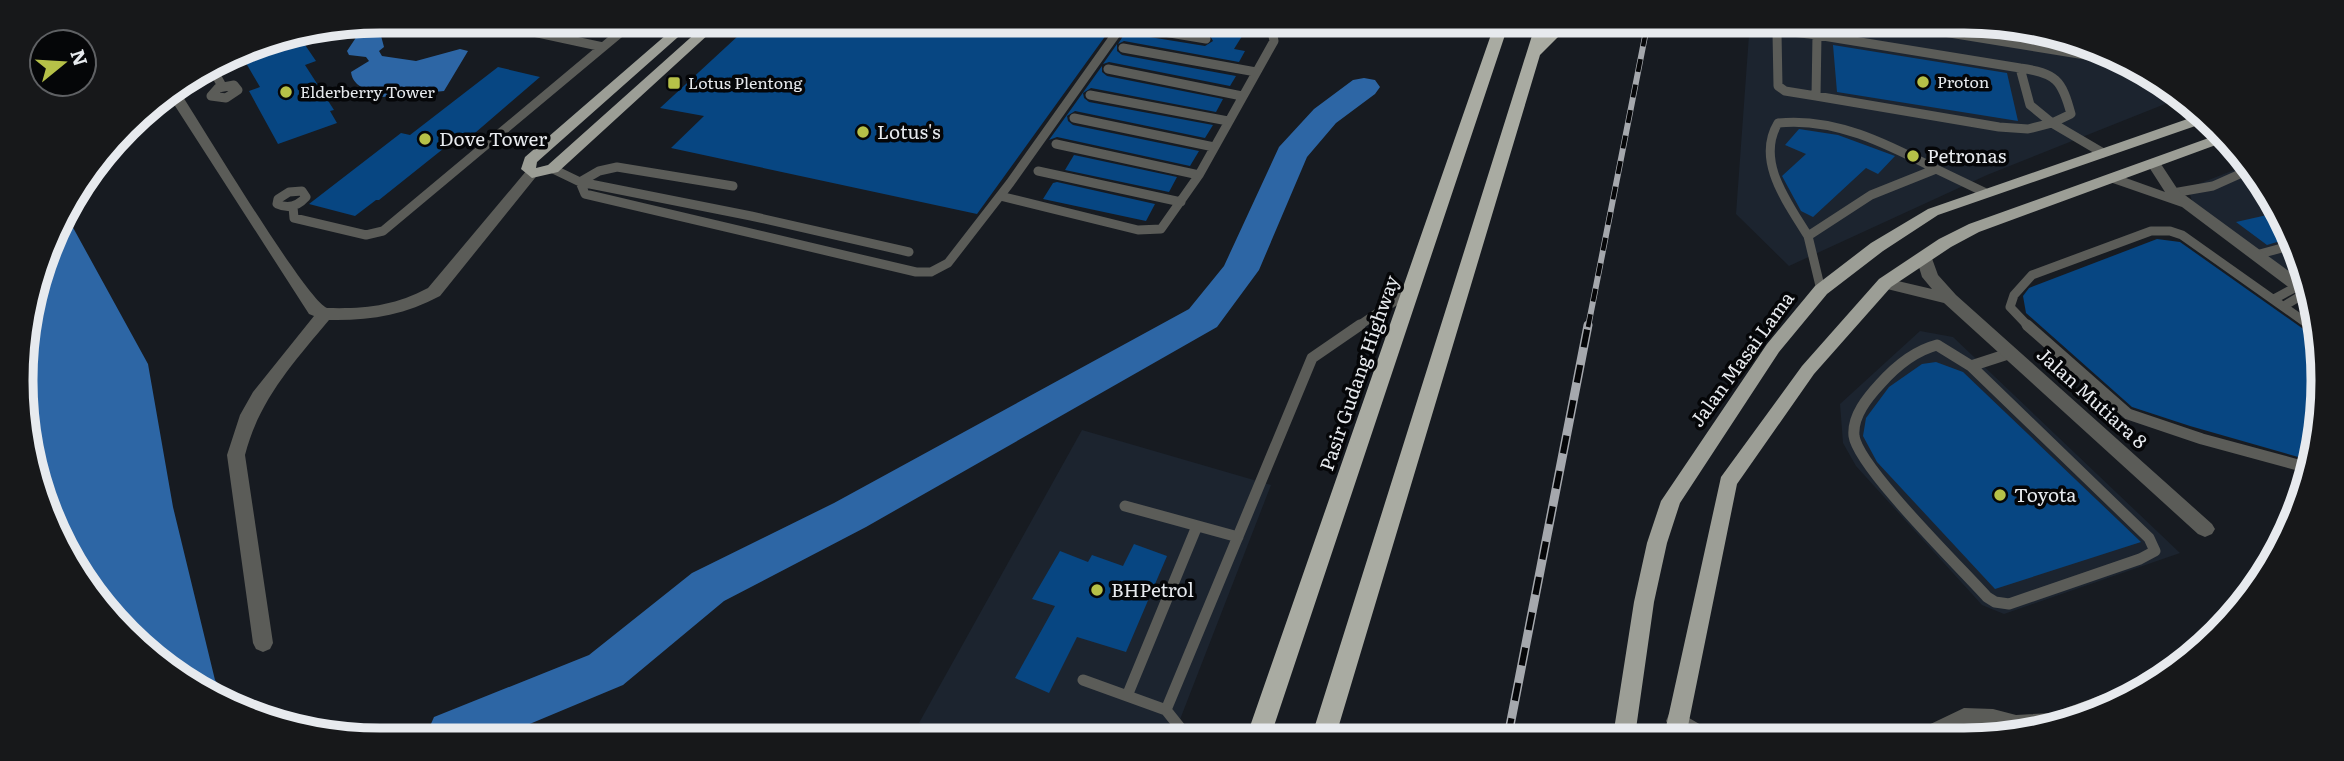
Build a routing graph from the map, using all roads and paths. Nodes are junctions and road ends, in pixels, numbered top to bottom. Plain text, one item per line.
1 (538, 33) edge
2 (620, 33) edge
3 (676, 33) edge
4 (704, 33) edge
5 (1120, 33) edge
6 (1170, 33) edge
7 (1272, 33) edge
8 (1499, 33) edge
9 (1540, 33) edge
10 (1555, 33) edge
11 (1777, 33) edge
12 (1806, 33) edge
13 (1955, 33) edge
14 (1817, 34) junction
15 (1206, 39) dead end
16 (1116, 46) junction
17 (603, 47) junction
18 (1533, 54) junction
19 (2080, 54) edge
20 (1101, 68) junction
21 (2020, 68) junction
22 (1256, 72) junction
23 (216, 75) edge
24 (222, 86) dead end
25 (1083, 94) junction
26 (1242, 96) junction
27 (1816, 96) junction
28 (178, 99) edge
29 (1067, 117) junction
30 (1228, 121) junction
31 (2194, 121) edge
32 (2052, 123) junction
33 (2215, 141) edge
34 (1049, 142) junction
35 (1214, 147) junction
36 (2103, 153) junction
37 (2154, 164) junction
38 (553, 169) junction
39 (1030, 169) junction
40 (1936, 169) junction
41 (532, 173) junction
42 (2242, 174) edge
43 (1199, 175) junction
44 (2112, 178) junction
45 (580, 182) junction
46 (733, 186) dead end
47 (1984, 192) junction
48 (2173, 193) junction
49 (1000, 196) junction
50 (1181, 202) junction
51 (293, 206) dead end
52 (2188, 206) junction
53 (1808, 236) junction
54 (2284, 247) edge
55 (909, 252) dead end
56 (2256, 255) junction
57 (1924, 257) junction
58 (1885, 283) junction
59 (2297, 285) edge
60 (1412, 289) junction
61 (1821, 290) junction
62 (2299, 292) edge
63 (2300, 295) edge
64 (1950, 299) junction
65 (2274, 299) junction
66 (2284, 306) junction
67 (325, 314) junction
68 (2306, 322) edge
69 (2011, 353) junction
70 (1971, 366) junction
71 (2300, 466) edge
72 (1125, 506) dead end
73 (1197, 526) junction
74 (2205, 529) dead end
75 (1238, 537) junction
76 (262, 643) dead end
77 (1083, 680) dead end
78 (1127, 696) junction
79 (1166, 710) junction
80 (2015, 724) edge
81 (1180, 728) edge
82 (1261, 728) edge
83 (1326, 728) edge
84 (1625, 728) edge
85 (1676, 728) edge
86 (1944, 728) edge

1 - 17 lane
2 - 17 lane
3 - 41 main road
4 - 38 main road
5 - 16 lane
6 - 15 lane
7 - 22 lane
8 - 60 highway, Pasir Gudang Highway
9 - 18 highway
10 - 18 highway
11 - 27 lane
12 - 14 lane
13 - 19 lane
14 - 21 lane
14 - 27 lane
16 - 20 lane
16 - 22 lane
17 - 51 lane
18 - 83 highway
20 - 25 lane
20 - 26 lane
21 - 32 lane
21 - 32 lane
22 - 26 lane
23 - 24 lane
25 - 29 lane
25 - 30 lane
26 - 30 lane
27 - 32 lane
28 - 67 street
29 - 34 lane
29 - 35 lane
30 - 35 lane
31 - 36 main road, Jalan Masai Lama
32 - 36 lane
33 - 37 main road
34 - 39 lane
34 - 43 lane
35 - 43 lane
36 - 47 main road, Jalan Masai Lama
37 - 44 main road
37 - 48 street
38 - 41 main road
38 - 45 lane
39 - 49 lane
39 - 50 lane
40 - 47 lane
40 - 53 lane
40 - 53 lane
41 - 67 street
42 - 48 lane
43 - 50 lane
44 - 52 street
44 - 57 main road
45 - 46 lane
45 - 49 lane
45 - 55 lane
47 - 61 main road, Jalan Masai Lama
48 - 52 street
49 - 50 lane
52 - 56 street
53 - 61 lane
54 - 56 lane
56 - 59 street
57 - 58 main road
57 - 64 street, Jalan Mutiara 8
58 - 64 street, Jalan Mutiara 8
58 - 85 main road
60 - 75 lane
60 - 82 highway, Pasir Gudang Highway
61 - 84 main road, Jalan Masai Lama
62 - 65 lane
63 - 66 lane
64 - 69 street, Jalan Mutiara 8
65 - 66 lane
65 - 71 lane
66 - 68 lane
67 - 76 street
69 - 70 lane
69 - 74 street, Jalan Mutiara 8
70 - 70 lane
72 - 73 lane
73 - 75 lane
73 - 78 lane
75 - 79 lane
77 - 78 lane
78 - 79 lane
79 - 81 lane
80 - 86 street

